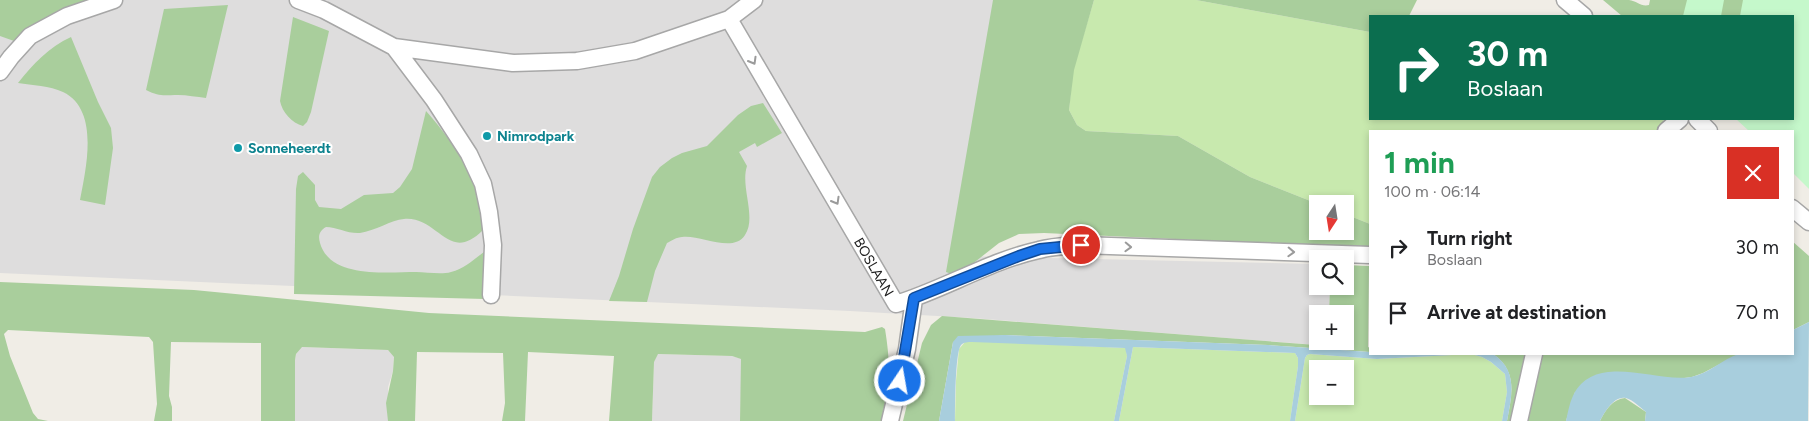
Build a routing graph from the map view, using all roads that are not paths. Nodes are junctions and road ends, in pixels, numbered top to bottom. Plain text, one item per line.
1 (114, 0) edge
2 (298, 0) edge
3 (754, 0) edge
4 (1566, 0) edge
5 (1583, 15) edge
6 (729, 19) junction
7 (394, 47) junction
8 (5, 53) edge
9 (0, 72) edge
10 (1679, 120) edge
11 (1698, 120) edge
12 (1667, 130) edge
13 (1708, 130) edge
14 (1794, 210) edge
15 (1809, 222) edge
16 (1369, 254) edge
17 (491, 295) dead end
18 (914, 298) junction
19 (1534, 355) edge
20 (890, 421) edge
21 (1519, 421) edge

1 - 8 street
2 - 7 street
3 - 6 street
4 - 5 street
6 - 7 street
6 -> 18 street, BOSLAAN
7 - 17 street
8 - 9 street
10 - 12 street
11 - 13 street
14 - 15 street
18 -> 16 street, BOSLAAN
18 - 20 street
19 - 21 street

